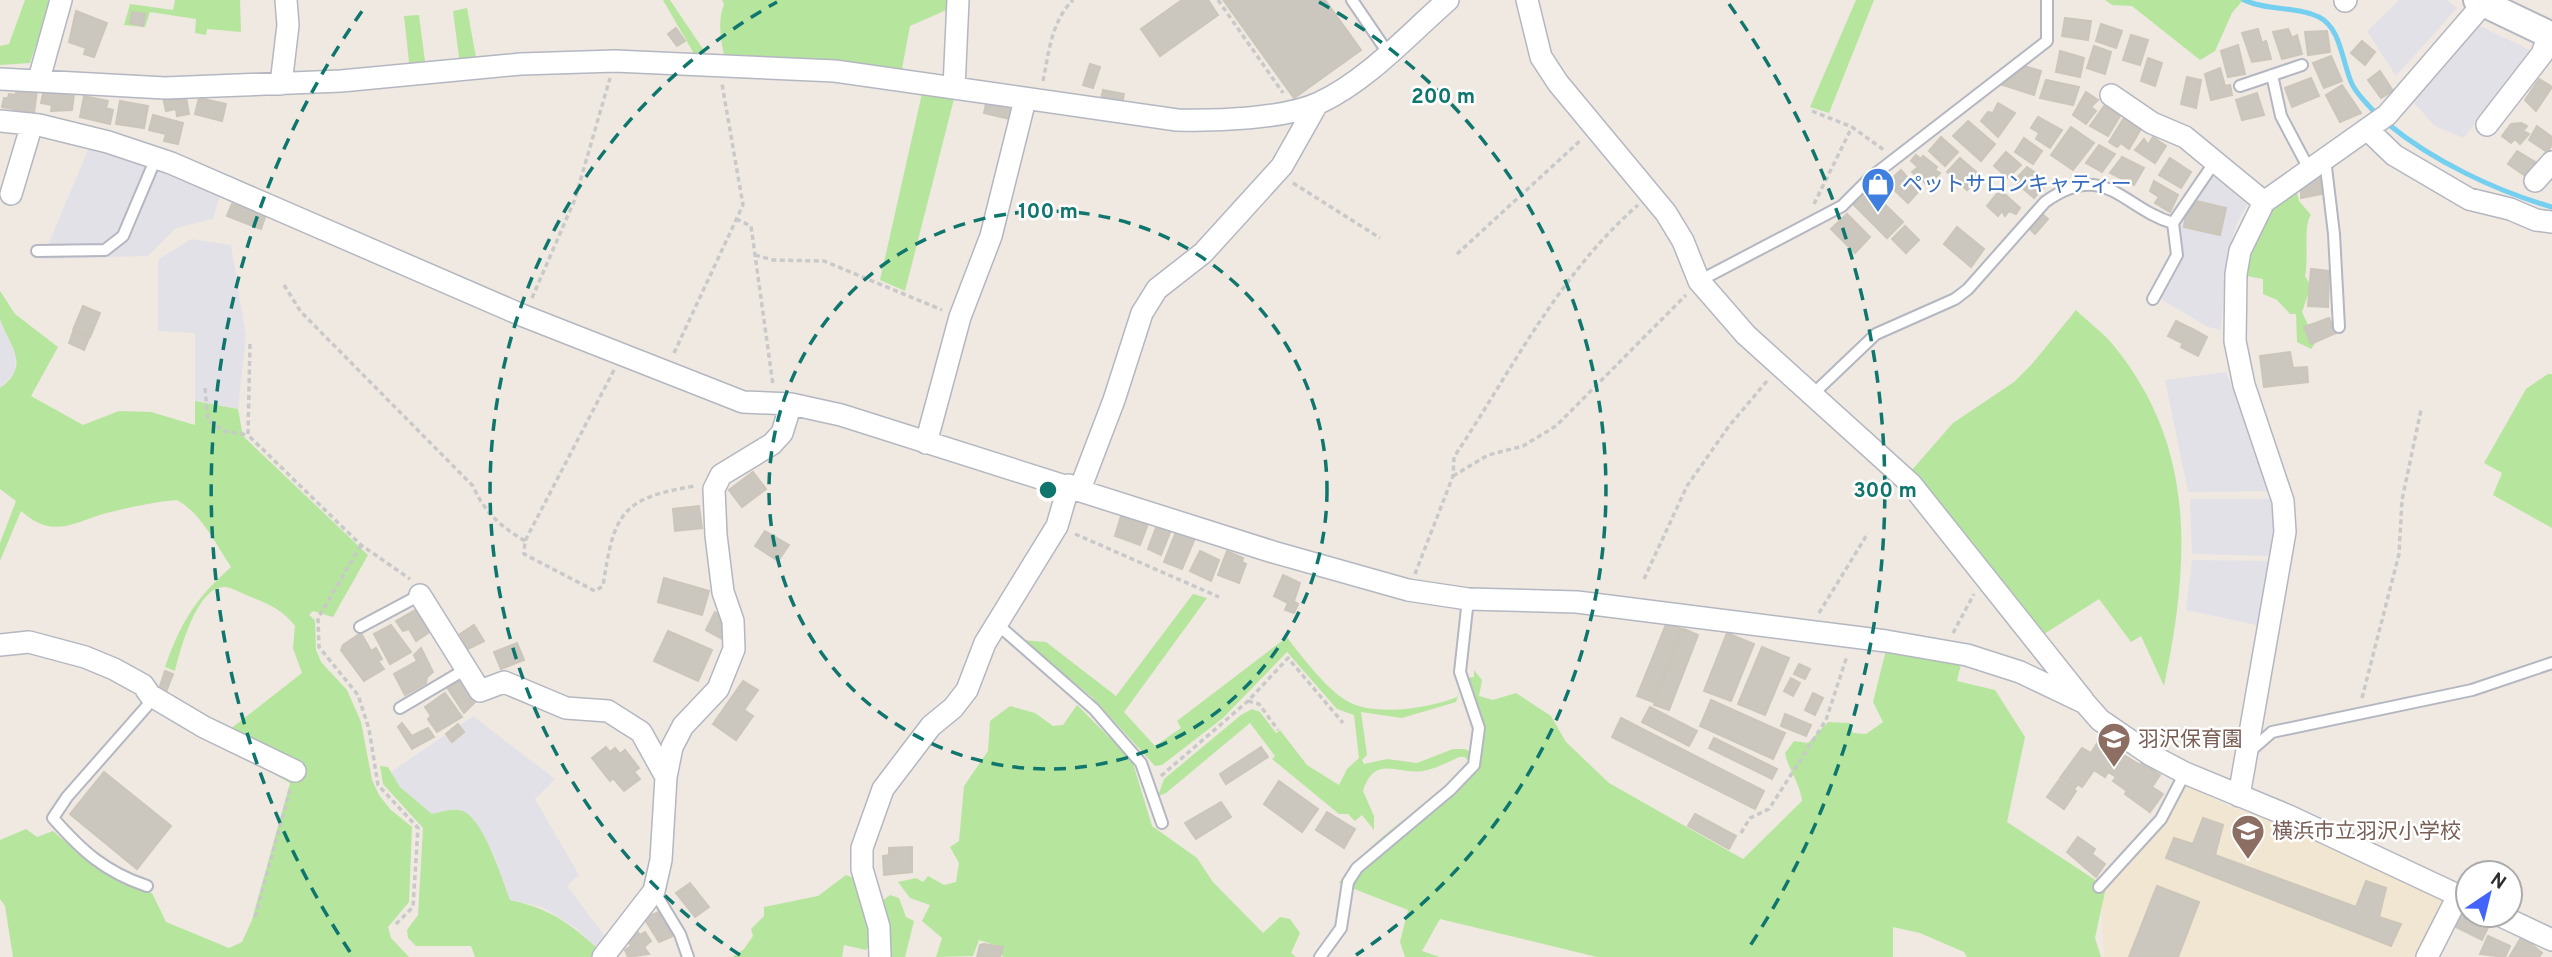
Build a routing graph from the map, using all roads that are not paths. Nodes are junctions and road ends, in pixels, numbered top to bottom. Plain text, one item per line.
1 (61, 0) edge
2 (286, 0) edge
3 (958, 0) edge
4 (1352, 0) edge
5 (1448, 0) edge
6 (1527, 0) edge
7 (2047, 0) edge
8 (2480, 2) edge
9 (2551, 36) edge
10 (1388, 53) junction
11 (2302, 65) dead end
12 (2272, 75) junction
13 (0, 79) edge
14 (38, 79) junction
15 (281, 85) junction
16 (2240, 86) dead end
17 (954, 89) junction
18 (1033, 95) junction
19 (2111, 95) dead end
20 (1317, 104) junction
21 (0, 121) edge
22 (33, 124) junction
23 (2487, 125) dead end
24 (2368, 128) junction
25 (156, 158) junction
26 (2216, 160) junction
27 (2552, 162) edge
28 (2317, 163) junction
29 (2535, 181) dead end
30 (10, 194) dead end
31 (2264, 202) junction
32 (2552, 222) edge
33 (2173, 223) junction
34 (37, 251) dead end
35 (1699, 281) junction
36 (2153, 299) dead end
37 (2339, 327) dead end
38 (1812, 395) junction
39 (783, 404) junction
40 (926, 443) junction
41 (1074, 487) junction
42 (420, 595) joint
43 (1468, 599) junction
44 (997, 624) junction
45 (360, 627) dead end
46 (0, 645) edge
47 (2552, 663) edge
48 (466, 669) junction
49 (150, 695) junction
50 (2085, 703) junction
51 (400, 708) dead end
52 (2244, 756) junction
53 (295, 771) road end
54 (2185, 773) junction
55 (666, 777) junction
56 (2239, 796) junction
57 (1162, 823) dead end
58 (147, 886) dead end
59 (2099, 887) dead end
60 (654, 891) junction
61 (2454, 894) edge
62 (2454, 913) edge
63 (2524, 927) edge
64 (2552, 940) edge
65 (603, 957) edge
66 (688, 957) edge
67 (880, 957) edge
68 (1320, 957) edge
69 (2427, 957) edge

1 - 14 street
2 - 15 street
3 - 17 street
4 - 10 lane
5 - 10 street
6 - 35 street
7 - 35 lane
8 - 9 street
8 - 24 street
9 - 23 street
10 - 20 street
11 - 12 lane
12 - 16 lane
12 - 28 lane
13 - 14 street
14 - 15 street
15 - 17 street
17 - 18 street
18 - 20 street
18 - 40 street
19 - 26 street
20 - 41 street
21 - 22 street
22 - 25 street
22 - 30 street
24 - 28 street
24 - 32 street
25 - 34 lane
25 - 39 street
26 - 31 street
26 - 33 lane
27 - 29 street
28 - 31 street
28 - 37 lane
31 - 52 street
33 - 36 lane
33 - 38 lane
35 - 38 street
38 - 50 street
39 - 40 street
39 - 55 street
40 - 41 street
41 - 43 street
41 - 44 street
42 - 45 lane
42 - 48 street
43 - 50 street
43 - 68 lane
44 - 57 lane
44 - 67 street
46 - 49 street
47 - 52 lane
48 - 51 lane
48 - 55 street
49 - 53 street
49 - 58 lane
50 - 54 street
52 - 56 street
54 - 56 street
54 - 59 lane
55 - 60 street
56 - 61 street
60 - 65 street
60 - 66 lane
62 - 69 street
63 - 64 street

